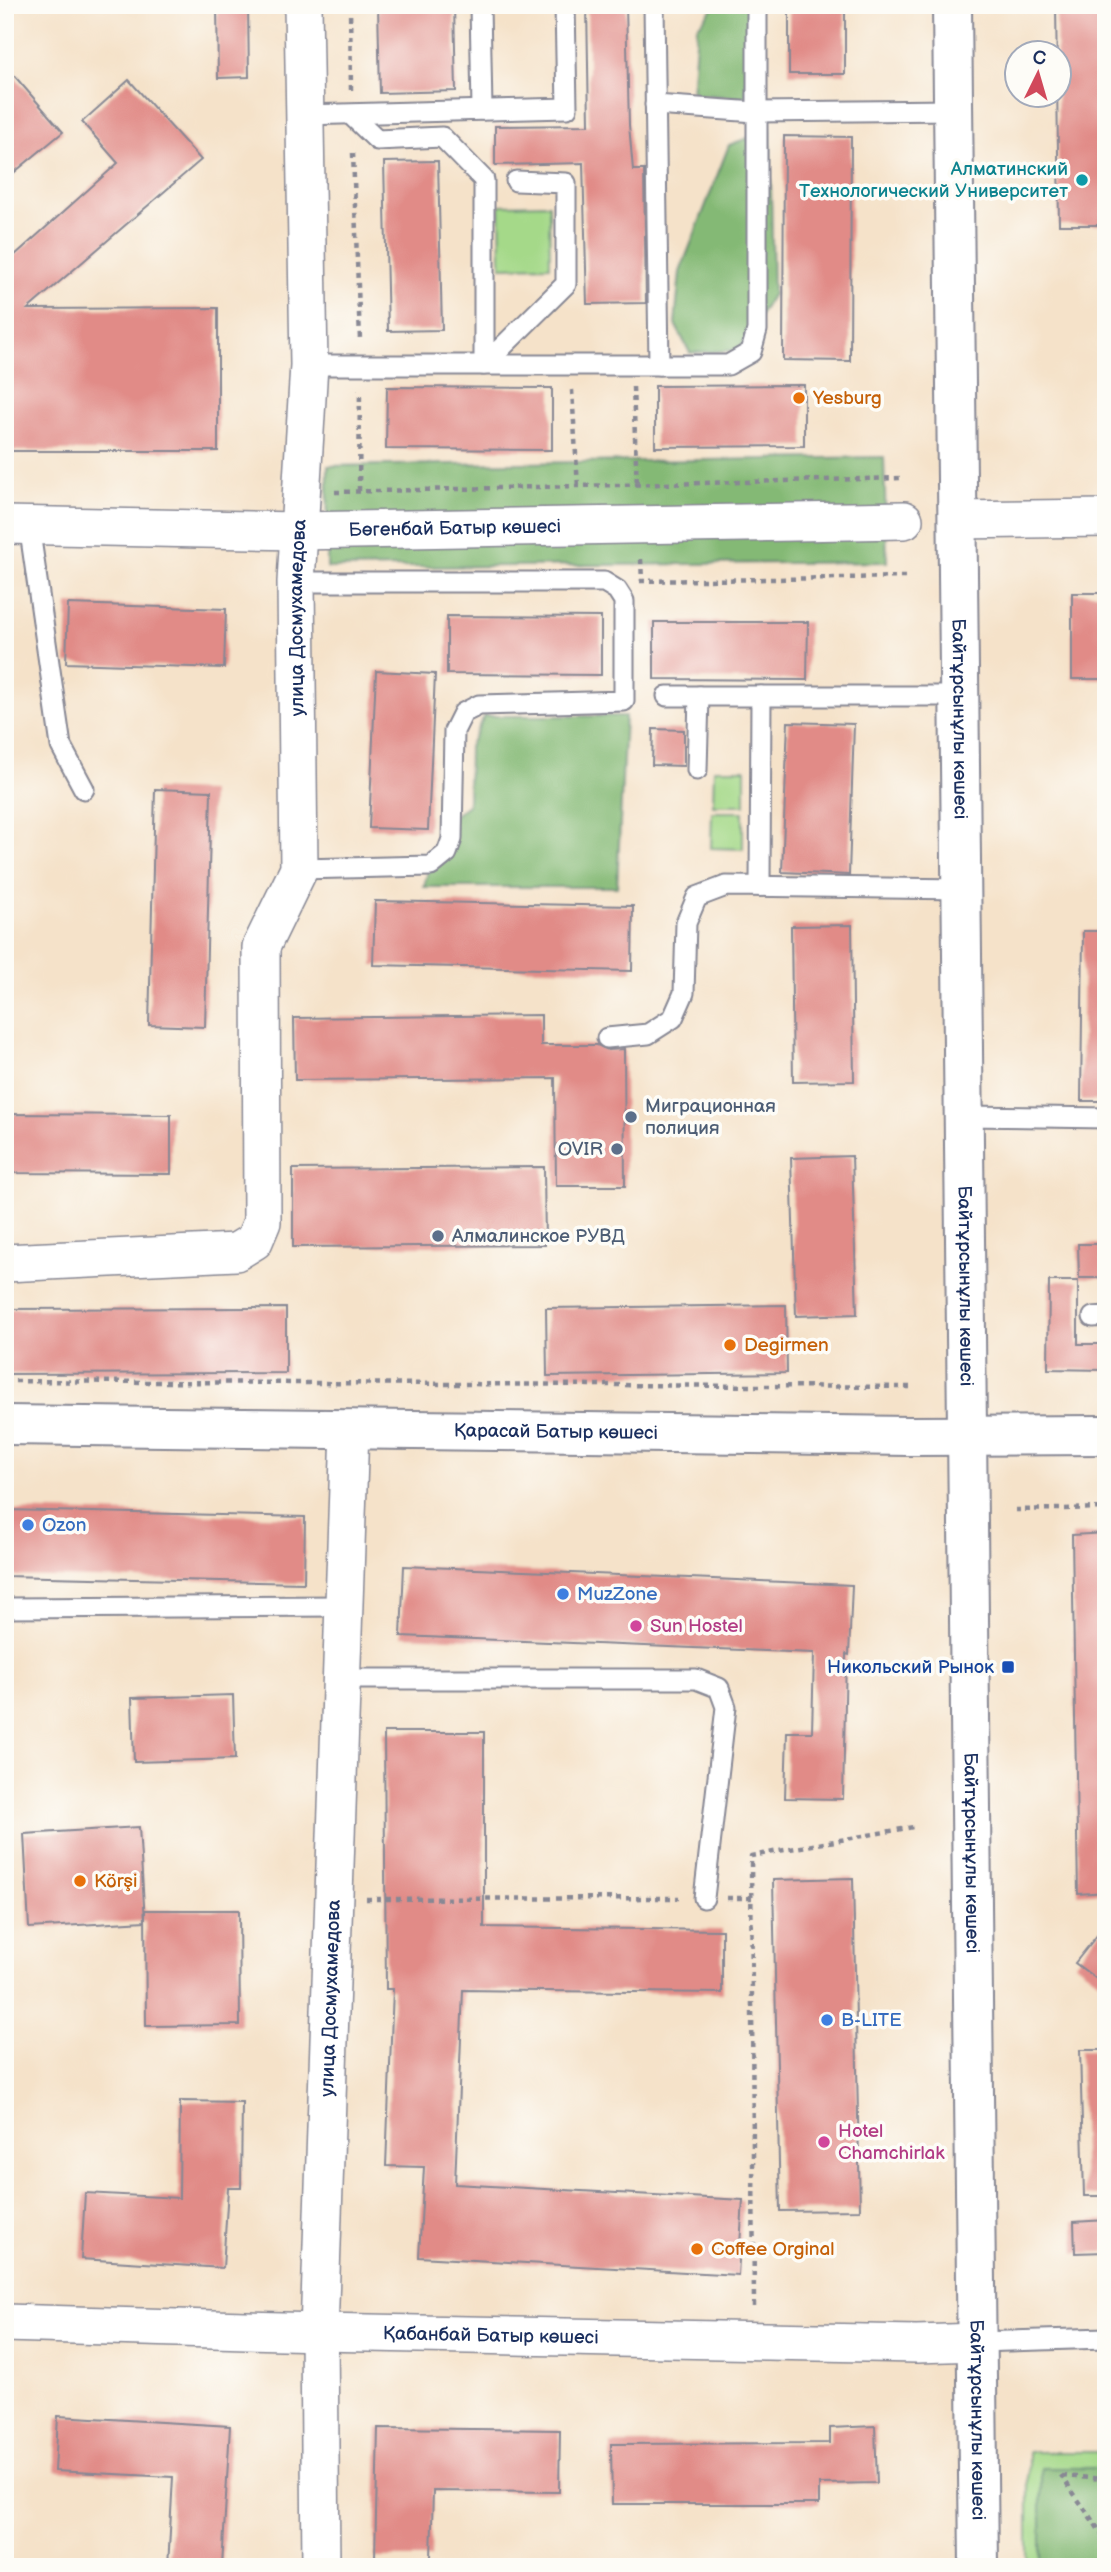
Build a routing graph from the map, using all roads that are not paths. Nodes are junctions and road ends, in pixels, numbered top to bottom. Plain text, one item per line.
1 (303, 5) edge
2 (480, 5) edge
3 (565, 5) edge
4 (654, 5) edge
5 (757, 5) edge
6 (952, 5) edge
7 (655, 105) junction
8 (482, 110) junction
9 (955, 110) junction
10 (756, 112) junction
11 (351, 115) junction
12 (304, 116) junction
13 (516, 181) dead end
14 (309, 365) junction
15 (484, 365) junction
16 (659, 365) junction
17 (1106, 518) edge
18 (904, 520) dead end
19 (959, 520) junction
20 (17, 525) edge
21 (298, 531) junction
22 (296, 582) junction
23 (667, 696) dead end
24 (699, 696) junction
25 (761, 696) junction
26 (961, 696) junction
27 (697, 770) dead end
28 (84, 789) dead end
29 (299, 869) junction
30 (760, 886) junction
31 (963, 889) junction
32 (607, 1038) dead end
33 (965, 1116) junction
34 (1106, 1118) edge
35 (5, 1264) edge
36 (5, 1425) edge
37 (350, 1429) junction
38 (1106, 1435) edge
39 (968, 1436) junction
40 (344, 1606) junction
41 (5, 1608) edge
42 (341, 1679) junction
43 (704, 1898) road end
44 (5, 2323) edge
45 (319, 2332) junction
46 (1106, 2338) edge
47 (977, 2342) junction
48 (321, 2567) edge
49 (979, 2567) edge

1 - 12 street, улица Досмухамедова
2 - 8 lane
3 - 8 lane
4 - 7 lane
5 - 10 lane
6 - 9 main road, Байтұрсынұлы көшесі
7 - 10 lane
7 - 16 lane
8 - 11 lane
9 - 10 lane
9 - 19 main road, Байтұрсынұлы көшесі
10 - 16 lane
11 - 12 lane
11 - 15 lane
12 - 14 street, улица Досмухамедова
13 - 15 lane
14 - 15 lane
14 - 21 street, улица Досмухамедова
15 - 16 lane
17 - 19 street
18 - 21 street, Бөгенбай Батыр көшесі
19 - 26 main road, Байтұрсынұлы көшесі
20 - 21 street, Бөгенбай Батыр көшесі
20 - 28 lane
21 - 22 street, улица Досмухамедова
22 - 29 street, улица Досмухамедова
22 - 29 lane
23 - 24 lane
24 - 25 lane
24 - 27 lane
25 - 26 lane
25 - 30 lane
26 - 31 main road, Байтұрсынұлы көшесі
29 - 35 street, улица Досмухамедова
30 - 31 lane
30 - 32 lane
31 - 33 main road, Байтұрсынұлы көшесі
33 - 34 lane
33 - 39 main road, Байтұрсынұлы көшесі
36 - 37 main road, Қарасай Батыр көшесі
37 - 39 main road, Қарасай Батыр көшесі
37 - 40 street, улица Досмухамедова
38 - 39 main road, Қарасай Батыр көшесі
39 - 47 main road, Байтұрсынұлы көшесі
40 - 41 lane
40 - 42 street, улица Досмухамедова
42 - 43 lane
42 - 45 street, улица Досмухамедова
44 - 45 street, Қабанбай Батыр көшесі
45 - 47 street, Қабанбай Батыр көшесі
45 - 48 street, улица Досмухамедова
46 - 47 lane
47 - 49 main road, Байтұрсынұлы көшесі

